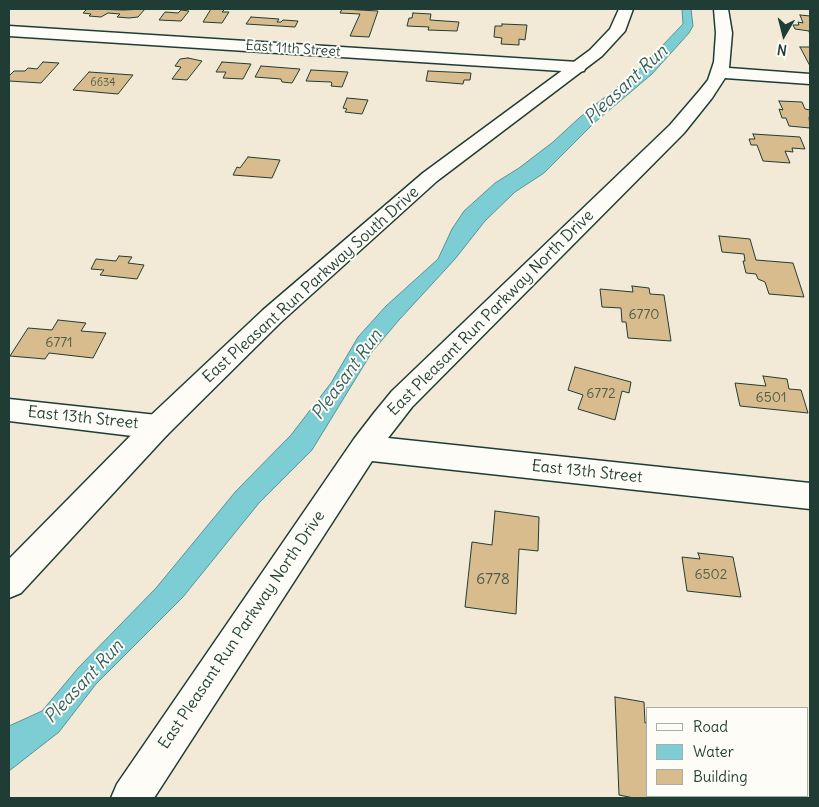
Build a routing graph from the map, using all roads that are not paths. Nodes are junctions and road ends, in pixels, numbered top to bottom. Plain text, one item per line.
1 (626, 9) edge
2 (720, 9) edge
3 (9, 31) edge
4 (578, 67) junction
5 (719, 72) junction
6 (810, 79) edge
7 (9, 410) edge
8 (157, 427) junction
9 (364, 448) junction
10 (810, 496) edge
11 (9, 582) edge
12 (131, 798) edge

1 - 4 street, East Pleasant Run Parkway South Drive
2 - 5 street, East Pleasant Run Parkway North Drive
3 - 4 street, East 11th Street
4 - 8 street, East Pleasant Run Parkway South Drive
5 - 6 street
5 - 9 street, East Pleasant Run Parkway North Drive
7 - 8 street, East 13th Street
8 - 11 street, East Pleasant Run Parkway South Drive
9 - 10 street, East 13th Street
9 - 12 street, East Pleasant Run Parkway North Drive

